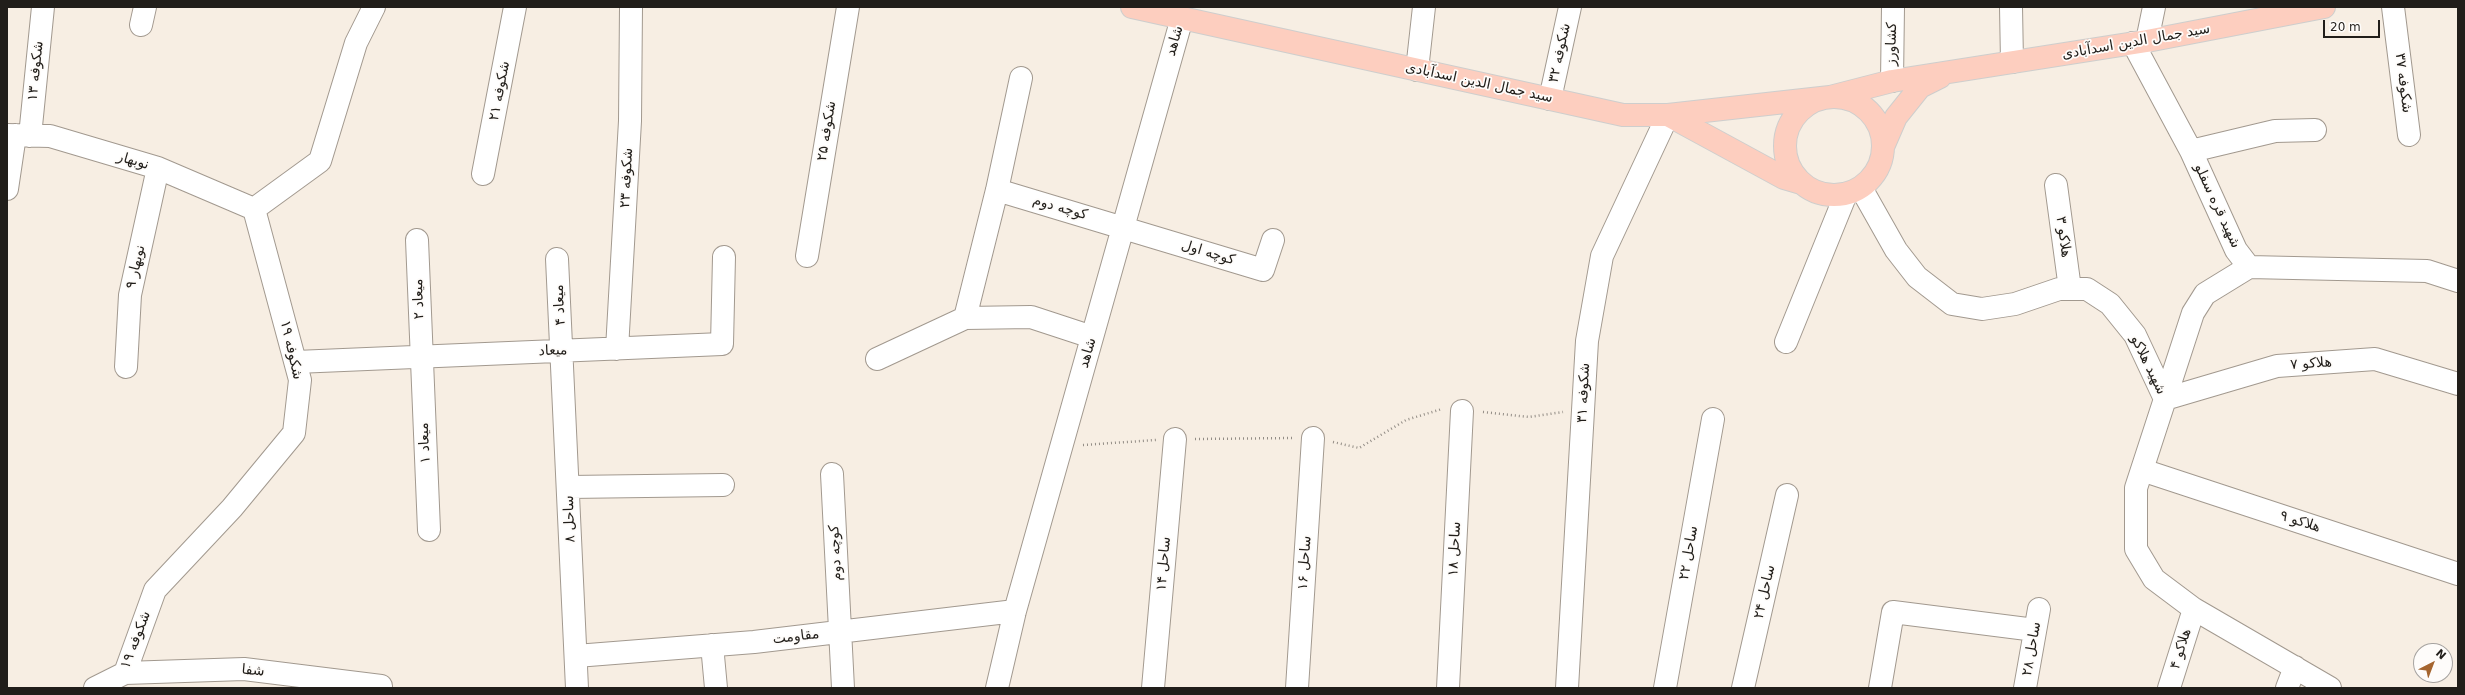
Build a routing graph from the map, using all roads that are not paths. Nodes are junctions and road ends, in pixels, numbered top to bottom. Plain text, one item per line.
1 (43, 7) edge
2 (374, 7) edge
3 (515, 7) edge
4 (631, 7) edge
5 (848, 7) edge
6 (1132, 7) edge
7 (1424, 7) edge
8 (1570, 7) edge
9 (1893, 7) edge
10 (2011, 7) edge
11 (2154, 7) edge
12 (2324, 7) edge
13 (2392, 7) edge
14 (1190, 15) edge
15 (2140, 42) junction
16 (2012, 62) junction
17 (1417, 70) junction
18 (1946, 73) junction
19 (1021, 78) dead end
20 (1892, 81) junction
21 (1830, 97) junction
22 (1550, 99) junction
23 (1668, 115) junction
24 (2315, 130) dead end
25 (17, 135) edge
26 (2409, 135) dead end
27 (1883, 147) junction
28 (2191, 151) junction
29 (158, 168) junction
30 (483, 174) dead end
31 (1801, 183) junction
32 (2056, 185) dead end
33 (7, 189) edge
34 (997, 190) junction
35 (1853, 191) junction
36 (254, 209) junction
37 (1123, 226) junction
38 (417, 240) dead end
39 (1273, 240) dead end
40 (807, 256) dead end
41 (724, 257) dead end
42 (557, 259) dead end
43 (2249, 267) junction
44 (2458, 281) edge
45 (2070, 289) junction
46 (965, 318) junction
47 (1092, 337) junction
48 (1786, 342) dead end
49 (617, 349) junction
50 (563, 351) junction
51 (420, 357) junction
52 (877, 359) dead end
53 (296, 362) junction
54 (126, 367) dead end
55 (2458, 384) edge
56 (2165, 399) junction
57 (1462, 411) dead end
58 (1713, 419) dead end
59 (1313, 438) dead end
60 (1175, 439) dead end
61 (2142, 470) junction
62 (832, 474) dead end
63 (722, 485) dead end
64 (569, 487) junction
65 (1787, 495) dead end
66 (429, 530) dead end
67 (2458, 574) edge
68 (2039, 609) dead end
69 (2194, 609) junction
70 (1015, 611) junction
71 (2035, 630) junction
72 (840, 631) junction
73 (712, 645) junction
74 (576, 656) junction
75 (2295, 667) junction
76 (125, 673) junction
77 (381, 686) dead end
78 (95, 688) edge
79 (577, 688) edge
80 (716, 688) edge
81 (843, 688) edge
82 (997, 688) edge
83 (1153, 688) edge
84 (1296, 688) edge
85 (1448, 688) edge
86 (1567, 688) edge
87 (1665, 688) edge
88 (1743, 688) edge
89 (1880, 688) edge
90 (2025, 688) edge
91 (2169, 688) edge
92 (2287, 688) edge
93 (2330, 688) edge

1 - 25 street, شکوفه ۱۳
2 - 36 street
3 - 30 street, شکوفه ۲۱
4 - 49 street, شکوفه ۲۳
5 - 40 street, شکوفه ۲۵
6 - 14 main road, سید جمال الدین اسدآبادی
7 - 17 street
8 - 22 street, شکوفه ۳۲
9 - 20 street, کشاورز
10 - 16 street
11 - 15 street
12 - 15 main road, سید جمال الدین اسدآبادی
13 - 26 street, شکوفه ۳۷
14 - 17 main road, سید جمال الدین اسدآبادی
14 - 37 street, شاهد
15 - 16 main road, سید جمال الدین اسدآبادی
15 - 28 street, شهید قره سفلو
16 - 18 main road, سید جمال الدین اسدآبادی
17 - 22 main road, سید جمال الدین اسدآبادی
18 - 20 main road, سید جمال الدین اسدآبادی
18 - 27 main road
19 - 34 street
20 - 21 main road, سید جمال الدین اسدآبادی
21 - 23 main road, سید جمال الدین اسدآبادی
21 - 27 main road
21 - 31 main road
22 - 23 main road, سید جمال الدین اسدآبادی
23 - 31 main road
23 - 86 street, شکوفه ۳۱
24 - 28 street
25 - 29 street, نوبهار
25 - 33 street, شکوفه ۱۳
27 - 35 main road
28 - 43 street, شهید قره سفلو
29 - 36 street, نوبهار
29 - 54 street, نوبهار ۹
31 - 35 main road
32 - 45 street, هلاکو ۳
34 - 37 street, کوچه دوم
34 - 46 street
35 - 45 street, شهید هلاکو
35 - 48 street
36 - 53 street, شکوفه ۱۹
37 - 39 street, کوچه اول
37 - 47 street, شاهد
38 - 51 street, میعاد ۲
41 - 49 street, میعاد
42 - 50 street, میعاد ۴
43 - 44 street
43 - 56 street
45 - 56 street, شهید هلاکو
46 - 47 street
46 - 52 street
47 - 70 street, شاهد
49 - 50 street, میعاد
50 - 51 street, میعاد
50 - 64 street, ساحل ۸
51 - 53 street, میعاد
51 - 66 street, میعاد ۱
53 - 76 street, شکوفه ۱۹
55 - 56 street, هلاکو ۷
56 - 61 street, شهید هلاکو
57 - 85 street, ساحل ۱۸
58 - 87 street, ساحل ۲۲
59 - 84 street, ساحل ۱۶
60 - 83 street, ساحل ۱۴
61 - 67 street, هلاکو ۹
61 - 69 street, شهید هلاکو
62 - 72 street, کوچه دوم
63 - 64 street
64 - 74 street, ساحل ۸
65 - 88 street, ساحل ۲۴
68 - 71 street, ساحل ۲۸
69 - 75 street, شهید هلاکو
69 - 91 street, هلاکو ۴
70 - 72 street, مقاومت
70 - 82 street, شاهد
71 - 89 street
71 - 90 street, ساحل ۲۸
72 - 73 street, مقاومت
72 - 81 street
73 - 74 street, مقاومت
73 - 80 street
74 - 79 street, ساحل ۸
75 - 92 street
75 - 93 street, شهید هلاکو
76 - 77 street, شفا
76 - 78 street, شکوفه ۱۹

